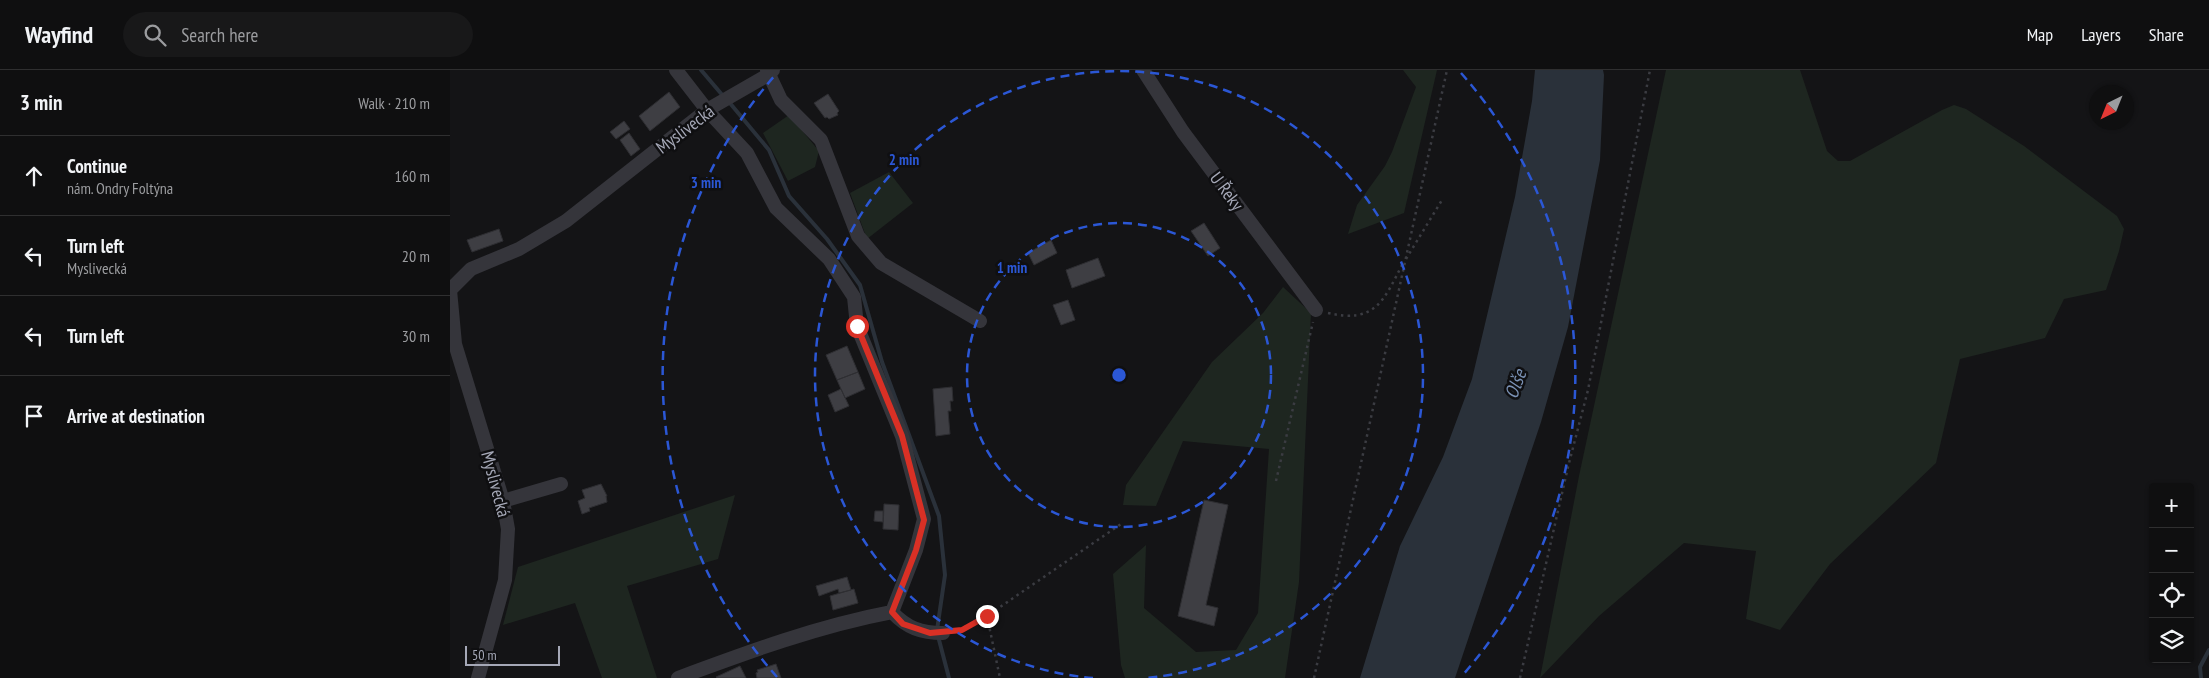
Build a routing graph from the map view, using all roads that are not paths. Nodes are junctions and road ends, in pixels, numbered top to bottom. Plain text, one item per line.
1 (676, 70) edge
2 (1143, 70) edge
3 (769, 72) edge
4 (718, 103) junction
5 (450, 290) edge
6 (1316, 310) road end
7 (980, 321) dead end
8 (561, 484) dead end
9 (503, 501) junction
10 (892, 612) junction
11 (936, 633) road end
12 (478, 678) edge
13 (678, 678) edge

1 - 4 street
2 - 6 street, U Řeky
3 - 4 street, Myslivecká
3 - 7 street
4 - 5 street, Myslivecká
4 - 10 street
5 - 9 street, Myslivecká
8 - 9 street
9 - 12 street, Myslivecká
10 - 11 street
10 - 13 street

